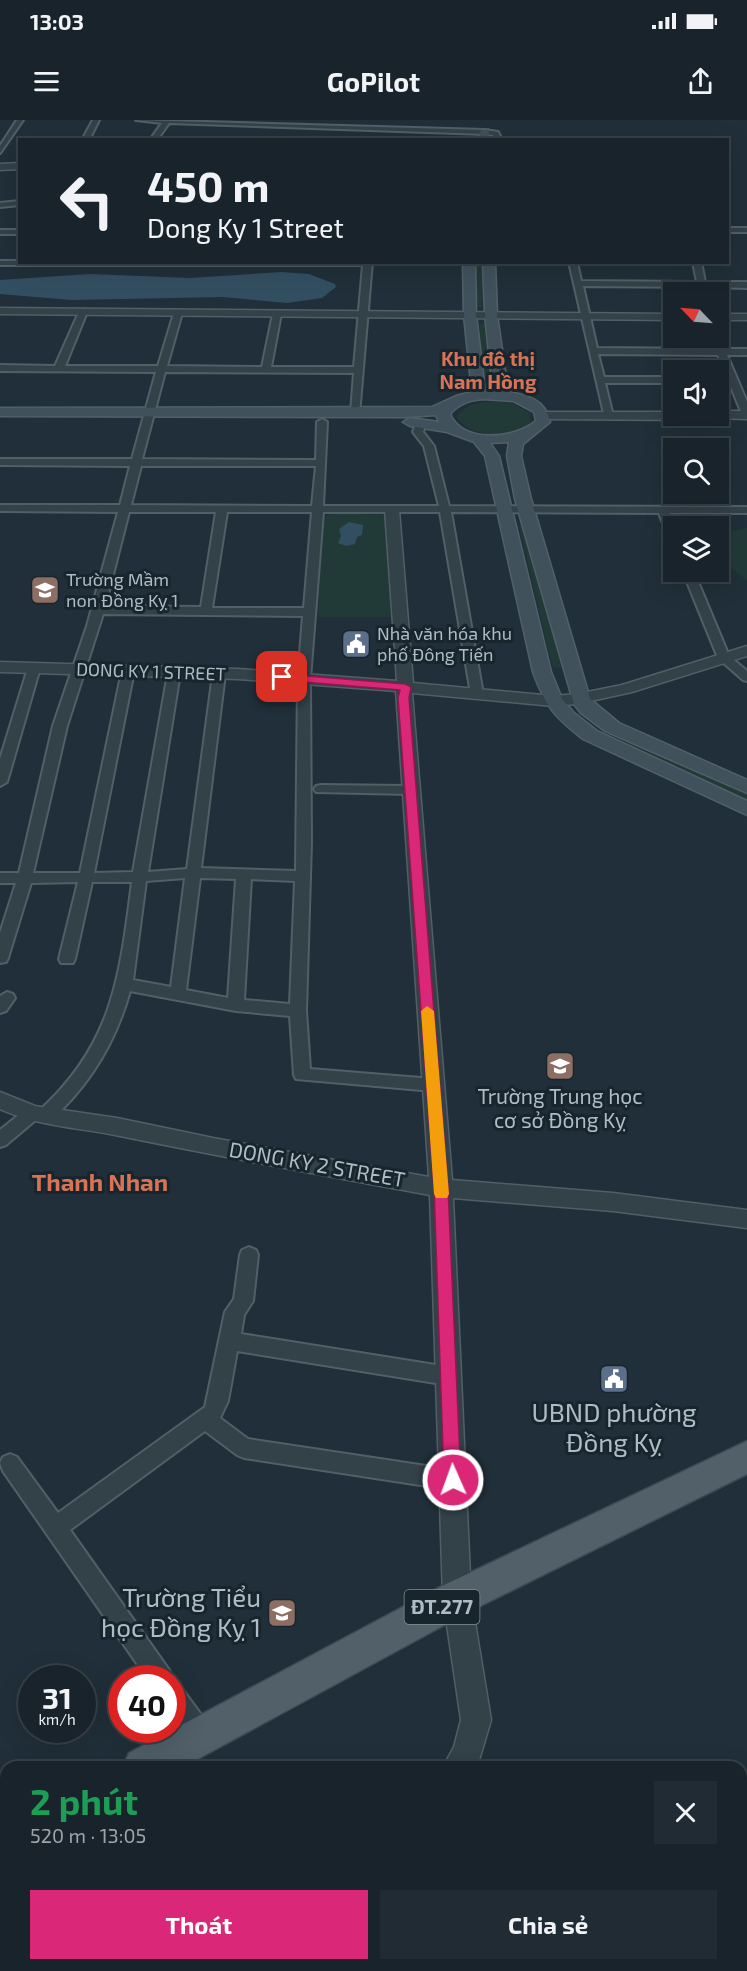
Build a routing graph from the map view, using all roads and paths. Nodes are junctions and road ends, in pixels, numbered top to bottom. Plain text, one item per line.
1 (20, 120) edge
2 (96, 120) edge
3 (139, 120) edge
4 (265, 120) edge
5 (410, 120) edge
6 (489, 120) edge
7 (167, 121) edge
8 (224, 122) edge
9 (289, 125) edge
10 (347, 126) junction
11 (408, 129) junction
12 (219, 134) dead end
13 (484, 136) edge
14 (86, 138) edge
15 (154, 138) edge
16 (342, 138) edge
17 (403, 138) edge
18 (498, 138) edge
19 (2, 144) edge
20 (18, 166) edge
21 (0, 167) edge
22 (18, 203) edge
23 (0, 205) edge
24 (729, 230) edge
25 (747, 230) edge
26 (0, 232) edge
27 (18, 232) edge
28 (0, 263) edge
29 (18, 263) edge
30 (368, 264) edge
31 (468, 264) edge
32 (489, 264) edge
33 (573, 264) edge
34 (697, 264) edge
35 (701, 282) edge
36 (578, 283) junction
37 (747, 285) edge
38 (663, 287) edge
39 (729, 287) edge
40 (0, 311) edge
41 (84, 312) junction
42 (178, 313) junction
43 (277, 314) junction
44 (362, 315) junction
45 (470, 315) junction
46 (491, 315) junction
47 (585, 316) junction
48 (663, 317) edge
49 (729, 317) edge
50 (747, 317) edge
51 (720, 348) edge
52 (594, 351) junction
53 (722, 352) junction
54 (747, 352) edge
55 (0, 368) edge
56 (58, 368) junction
57 (160, 369) junction
58 (266, 369) junction
59 (358, 370) junction
60 (600, 380) junction
61 (663, 380) edge
62 (729, 380) edge
63 (734, 380) junction
64 (479, 395) junction
65 (501, 395) junction
66 (453, 403) junction
67 (0, 412) edge
68 (356, 413) junction
69 (729, 415) edge
70 (747, 415) edge
71 (543, 416) junction
72 (608, 416) junction
73 (663, 416) edge
74 (147, 417) junction
75 (0, 421) edge
76 (322, 422) junction
77 (421, 423) junction
78 (451, 428) junction
79 (524, 435) junction
80 (479, 438) junction
81 (0, 462) edge
82 (321, 462) junction
83 (135, 463) junction
84 (0, 508) edge
85 (123, 509) junction
86 (317, 509) junction
87 (526, 509) junction
88 (222, 510) junction
89 (392, 510) junction
90 (446, 510) junction
91 (504, 510) junction
92 (663, 510) junction
93 (747, 510) edge
94 (666, 516) edge
95 (692, 582) edge
96 (99, 610) junction
97 (206, 611) junction
98 (308, 612) junction
99 (747, 651) edge
100 (724, 658) junction
101 (0, 667) edge
102 (34, 668) junction
103 (78, 670) junction
104 (128, 671) junction
105 (174, 673) junction
106 (219, 674) junction
107 (747, 677) edge
108 (304, 679) junction
109 (405, 687) junction
110 (477, 694) junction
111 (581, 700) junction
112 (553, 701) junction
113 (0, 782) edge
114 (747, 787) edge
115 (321, 789) dead end
116 (410, 790) junction
117 (747, 809) edge
118 (192, 873) junction
119 (244, 874) junction
120 (303, 876) junction
121 (140, 877) junction
122 (0, 878) edge
123 (25, 878) junction
124 (86, 878) junction
125 (0, 958) edge
126 (67, 959) dead end
127 (124, 984) junction
128 (178, 993) junction
129 (236, 1005) junction
130 (298, 1011) junction
131 (433, 1085) junction
132 (0, 1100) edge
133 (38, 1114) junction
134 (0, 1140) edge
135 (441, 1188) junction
136 (747, 1219) edge
137 (249, 1255) dead end
138 (230, 1341) junction
139 (448, 1376) junction
140 (205, 1419) junction
141 (747, 1457) edge
142 (10, 1464) dead end
143 (453, 1480) junction
144 (55, 1528) junction
145 (458, 1598) junction
146 (152, 1665) edge
147 (186, 1714) edge
148 (201, 1736) junction
149 (154, 1761) edge
150 (462, 1761) edge

1 - 19 street
2 - 14 street
3 - 7 street
4 - 8 street
5 - 11 street
6 - 13 street
7 - 8 street
7 - 15 street
8 - 9 street
8 - 12 street
9 - 10 street
10 - 11 street
10 - 16 street
11 - 13 street
11 - 17 street
13 - 18 street
20 - 21 street
22 - 23 street
24 - 25 street
26 - 27 street
28 - 29 street
30 - 44 street
31 - 45 main road
32 - 46 main road
33 - 36 street
34 - 35 street
36 - 38 street
36 - 47 street
37 - 39 street
40 - 41 street
41 - 42 street
41 - 56 street
42 - 43 street
42 - 57 street
43 - 44 street
43 - 58 street
44 - 45 street
44 - 59 street
45 - 46 street
45 - 64 main road
46 - 47 street
46 - 65 main road
47 - 48 street
47 - 52 street
49 - 50 street
51 - 53 street
52 - 53 street
52 - 60 street
53 - 54 street
53 - 63 street
55 - 56 street
56 - 57 street
57 - 58 street
57 - 74 street
58 - 59 street
59 - 68 street
60 - 61 street
60 - 72 street
62 - 63 street
63 - 70 street
64 - 65 main road
64 - 66 main road
65 - 71 main road
66 - 68 main road
66 - 78 main road
67 - 74 main road
68 - 74 main road
69 - 70 street
71 - 72 street
71 - 79 main road
72 - 73 street
74 - 75 main road
74 - 76 main road
74 - 83 street
76 - 77 main road
76 - 82 street
77 - 78 main road
77 - 90 street
78 - 80 main road
79 - 80 main road
79 - 87 main road
80 - 91 main road
81 - 83 street
82 - 83 street
82 - 86 street
83 - 85 street
84 - 85 street
85 - 88 street
85 - 96 street
86 - 88 street
86 - 89 street
86 - 98 street
87 - 91 street
87 - 92 street
87 - 111 main road
88 - 97 street
89 - 90 street
89 - 109 street
90 - 91 street
90 - 110 street
91 - 112 main road
92 - 93 street
92 - 94 street
95 - 100 street
96 - 97 street
96 - 103 street
97 - 98 street
98 - 108 street
99 - 100 street, DONG KY 1 STREET
100 - 107 street
100 - 111 street, DONG KY 1 STREET
101 - 102 street, DONG KY 1 STREET
102 - 103 street, DONG KY 1 STREET
102 - 113 street
103 - 104 street, DONG KY 1 STREET
103 - 123 street
104 - 105 street, DONG KY 1 STREET
104 - 124 street
105 - 106 street, DONG KY 1 STREET
105 - 121 street
106 - 108 street, DONG KY 1 STREET
106 - 118 street
108 - 109 street, DONG KY 1 STREET
108 - 120 street
109 - 110 street, DONG KY 1 STREET
109 - 116 street
110 - 112 street, DONG KY 1 STREET
111 - 112 street, DONG KY 1 STREET
111 - 114 main road
112 - 117 main road
115 - 116 street
116 - 131 street
118 - 119 street
118 - 121 street
118 - 128 street
119 - 120 street
119 - 129 street
120 - 130 street
121 - 124 street
121 - 127 street
122 - 123 street
123 - 124 street
123 - 125 street
124 - 126 street
127 - 128 street
127 - 133 street
128 - 129 street
129 - 130 street
130 - 131 street
131 - 135 street
132 - 133 street, DONG KY 2 STREET
133 - 134 street
133 - 135 street, DONG KY 2 STREET
135 - 136 street, DONG KY 2 STREET
135 - 139 street
137 - 138 street
138 - 139 street
138 - 140 street
139 - 143 street
140 - 143 street
140 - 144 street
141 - 145 main road, ĐT.277
142 - 144 street
143 - 145 street
144 - 146 street
145 - 148 main road, ĐT.277
145 - 150 street
147 - 148 street
148 - 149 main road, ĐT.277

